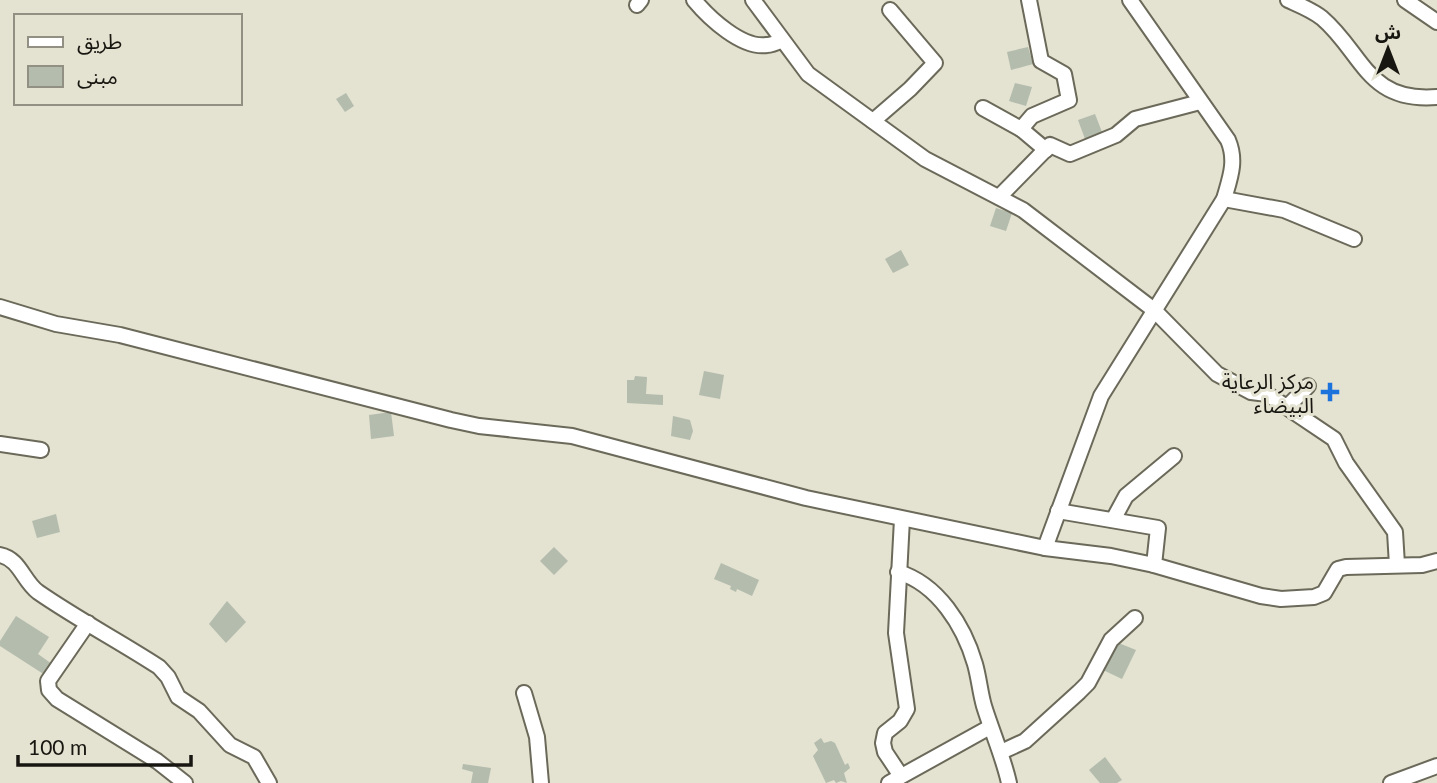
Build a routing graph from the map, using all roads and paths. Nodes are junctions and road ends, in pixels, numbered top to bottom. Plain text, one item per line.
1 (694, 0) edge
2 (752, 0) edge
3 (1029, 0) edge
4 (1130, 0) edge
5 (1288, 0) edge
6 (1405, 0) edge
7 (890, 10) dead end
8 (1437, 22) edge
9 (782, 40) junction
10 (1437, 97) edge
11 (1200, 102) junction
12 (983, 108) dead end
13 (873, 121) junction
14 (1021, 129) junction
15 (1046, 150) junction
16 (1000, 196) junction
17 (1224, 199) junction
18 (1354, 239) dead end
19 (0, 307) edge
20 (1154, 310) junction
21 (1308, 386) dead end
22 (1287, 407) junction
23 (0, 444) edge
24 (41, 450) dead end
25 (1174, 456) dead end
26 (1058, 511) junction
27 (902, 519) junction
28 (1113, 520) junction
29 (1045, 548) junction
30 (0, 555) edge
31 (1437, 561) edge
32 (1154, 565) junction
33 (1397, 565) junction
34 (898, 572) junction
35 (1135, 618) dead end
36 (88, 623) junction
37 (524, 693) dead end
38 (990, 727) junction
39 (1001, 752) junction
40 (1437, 766) edge
41 (895, 779) edge
42 (185, 783) edge
43 (268, 783) edge
44 (541, 783) edge
45 (1009, 783) edge
46 (1391, 783) edge

1 - 9 street
2 - 9 street
3 - 14 street
4 - 11 street
5 - 10 street
6 - 8 street
7 - 13 street
9 - 13 street
11 - 15 street
11 - 17 street
12 - 14 street
13 - 16 street
14 - 15 street
15 - 16 street
16 - 20 street
17 - 18 street
17 - 20 street
19 - 27 street
20 - 22 street
20 - 26 street
21 - 22 street
22 - 33 street
23 - 24 street
25 - 28 street
26 - 28 street
26 - 29 street
27 - 29 street
27 - 34 street
28 - 32 street
29 - 32 street
30 - 36 street
31 - 33 street
32 - 33 street
34 - 38 street
34 - 41 street
35 - 39 street
36 - 42 street
36 - 43 street
37 - 44 street
38 - 39 street
38 - 41 street
39 - 45 street
40 - 46 street

